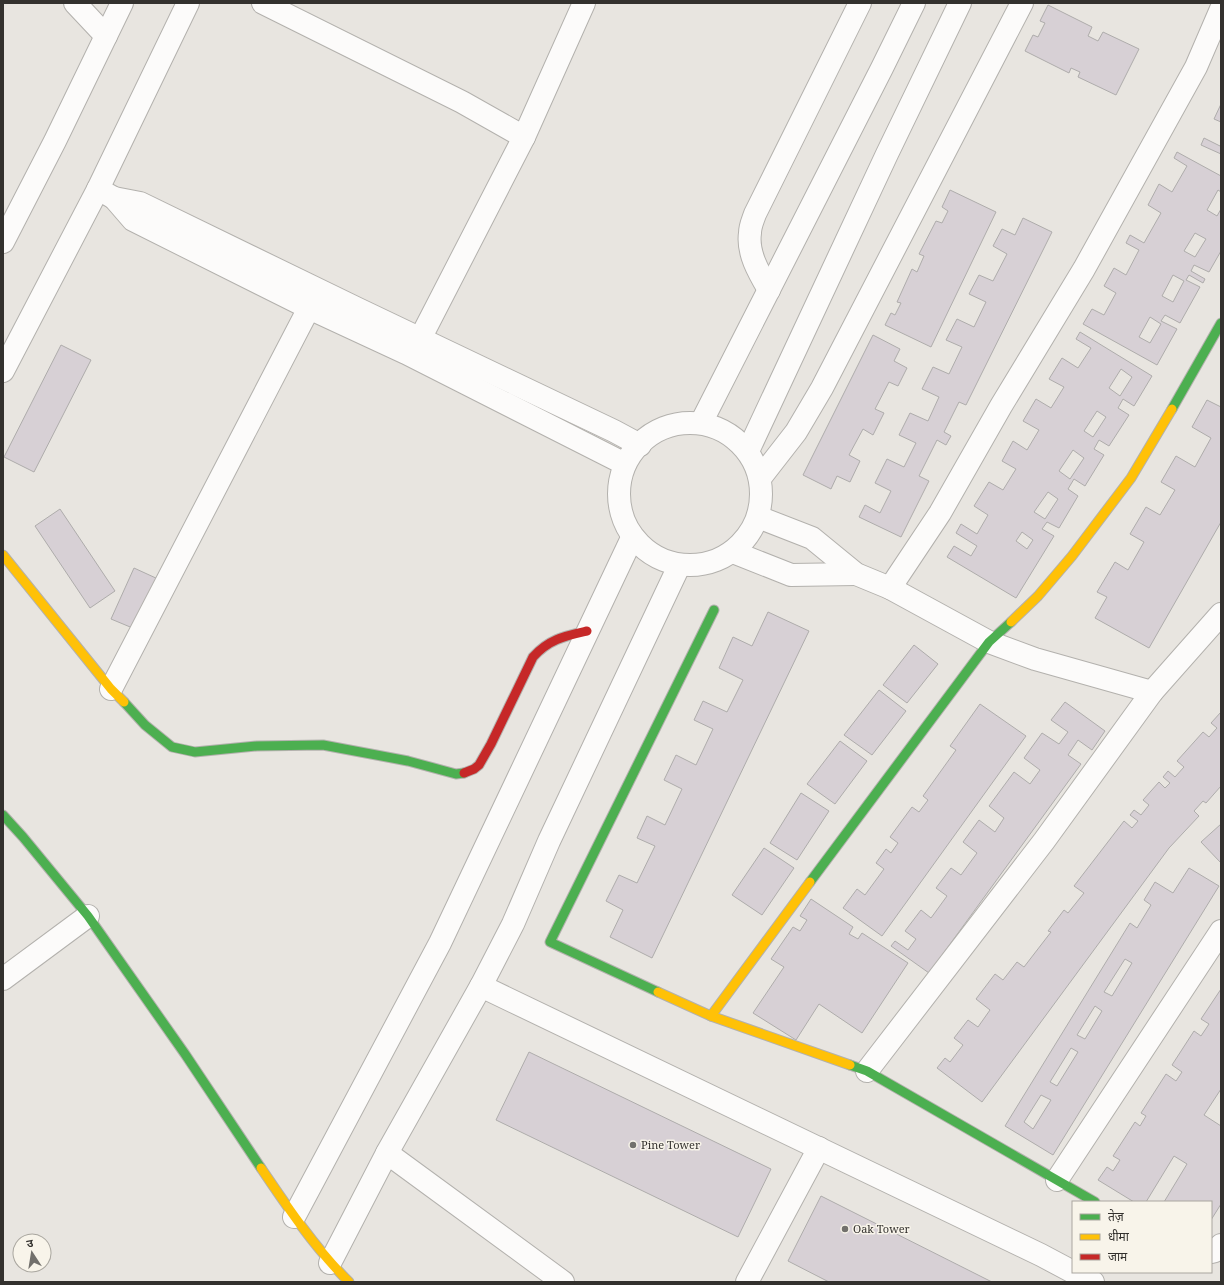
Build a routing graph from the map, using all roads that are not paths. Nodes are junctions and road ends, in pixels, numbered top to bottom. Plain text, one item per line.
1 (75, 3) edge
2 (122, 3) edge
3 (188, 3) edge
4 (263, 3) edge
5 (584, 3) edge
6 (860, 3) edge
7 (914, 3) edge
8 (960, 3) edge
9 (1022, 3) edge
10 (1221, 9) edge
11 (106, 36) junction
12 (524, 137) junction
13 (106, 194) junction
14 (3, 242) edge
15 (769, 290) junction
16 (308, 308) junction
17 (1221, 323) edge
18 (420, 339) junction
19 (3, 371) edge
20 (701, 423) junction
21 (640, 445) junction
22 (748, 451) junction
23 (625, 464) junction
24 (760, 476) junction
25 (758, 517) junction
26 (632, 538) junction
27 (733, 552) junction
28 (3, 556) edge
29 (679, 566) junction
30 (856, 574) junction
31 (890, 588) junction
32 (714, 610) dead end
33 (1221, 614) edge
34 (587, 631) junction
35 (989, 642) junction
36 (111, 689) junction
37 (1152, 692) junction
38 (3, 815) edge
39 (88, 916) junction
40 (1221, 931) edge
41 (3, 979) edge
42 (481, 986) junction
43 (711, 1016) junction
44 (867, 1071) junction
45 (819, 1148) junction
46 (387, 1153) junction
47 (1057, 1180) junction
48 (1093, 1201) edge
49 (294, 1217) junction
50 (1221, 1245) edge
51 (1212, 1252) edge
52 (330, 1263) junction
53 (1072, 1272) edge
54 (1075, 1273) edge
55 (349, 1282) edge
56 (563, 1282) edge
57 (747, 1282) edge
58 (1093, 1282) edge

1 - 11 street
2 - 11 street
3 - 13 street
4 - 12 street
5 - 12 street
6 - 15 street
7 - 15 street
8 - 22 street
9 - 24 street
10 - 31 street
11 - 14 street
12 - 18 street
13 - 16 street
13 - 18 street
13 - 19 street
15 - 20 street
16 - 23 street
16 - 36 street
17 - 35 street
18 - 21 street
20 - 21 street
20 - 22 street
21 - 23 street
22 - 24 street
23 - 26 street
24 - 25 street
25 - 27 street
25 - 30 street
26 - 29 street
26 - 34 street
27 - 29 street
27 - 30 street
28 - 36 street
29 - 42 street
30 - 31 street
31 - 35 street
32 - 43 street
33 - 37 street
34 - 36 street
34 - 49 street
35 - 37 street
35 - 43 street
37 - 44 street
38 - 39 street
39 - 41 street
39 - 49 street
40 - 47 street
42 - 45 street
42 - 46 street
43 - 44 street
44 - 47 street
45 - 53 street
45 - 57 street
46 - 52 street
46 - 56 street
47 - 48 street
49 - 52 street
50 - 51 street
52 - 55 street
54 - 58 street

